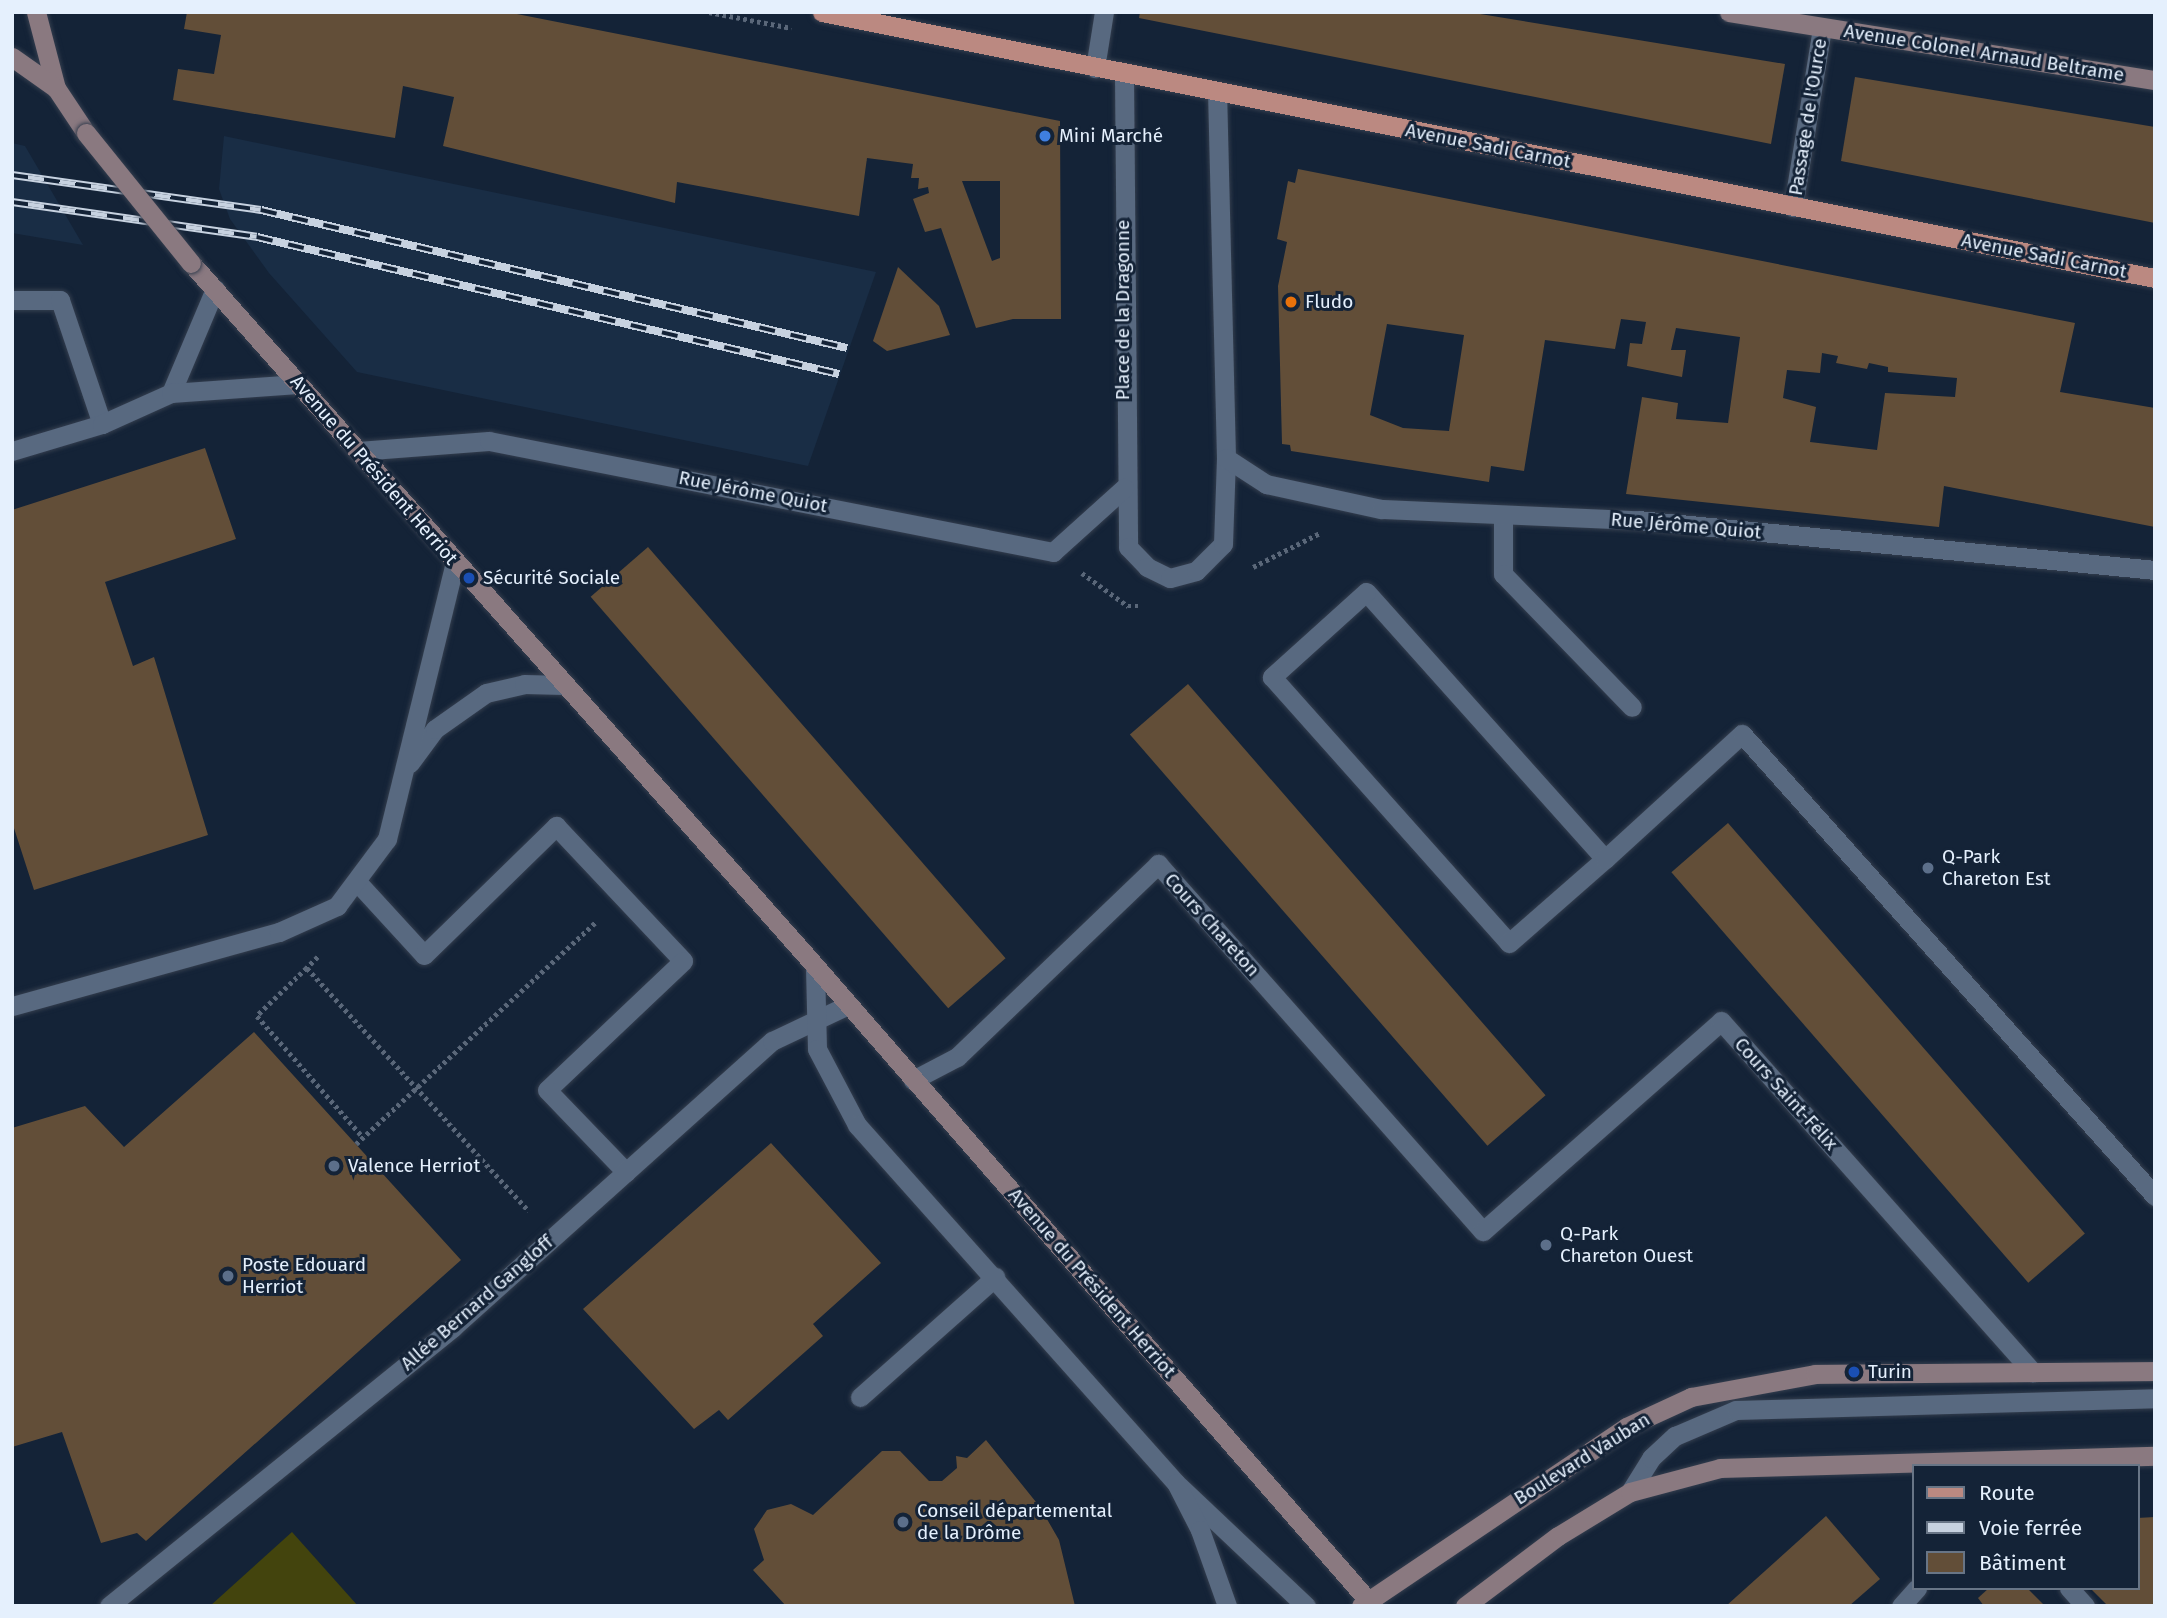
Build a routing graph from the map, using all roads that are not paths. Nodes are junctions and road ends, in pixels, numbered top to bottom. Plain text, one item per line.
1 (36, 12) edge
2 (822, 12) edge
3 (1104, 12) edge
4 (1730, 12) edge
5 (1822, 27) junction
6 (12, 57) edge
7 (1095, 68) junction
8 (1124, 74) junction
9 (2155, 80) edge
10 (56, 88) junction
11 (1217, 92) junction
12 (1793, 206) junction
13 (2155, 278) edge
14 (215, 289) junction
15 (12, 300) edge
16 (298, 384) junction
17 (171, 393) junction
18 (102, 424) junction
19 (12, 451) edge
20 (358, 451) junction
21 (1226, 458) junction
22 (1124, 488) junction
23 (1503, 515) junction
24 (455, 562) junction
25 (2155, 570) edge
26 (564, 685) junction
27 (1632, 707) dead end
28 (405, 770) junction
29 (1605, 859) junction
30 (359, 884) junction
31 (815, 967) junction
32 (12, 1006) edge
33 (846, 1006) junction
34 (816, 1021) junction
35 (913, 1080) junction
36 (626, 1172) junction
37 (2155, 1196) edge
38 (1483, 1231) joint
39 (995, 1277) junction
40 (2155, 1371) edge
41 (2033, 1373) junction
42 (860, 1397) dead end
43 (2155, 1398) edge
44 (2155, 1457) edge
45 (1176, 1483) junction
46 (1630, 1492) junction
47 (1915, 1590) edge
48 (2071, 1590) edge
49 (1490, 1596) edge
50 (1367, 1604) edge
51 (109, 1606) edge
52 (1227, 1606) edge
53 (1306, 1606) edge
54 (1465, 1606) edge
55 (1901, 1606) edge
56 (2085, 1606) edge

1 - 10 main road, Avenue du Président Herriot
2 - 7 main road, Avenue Sadi Carnot
3 - 7 street
4 - 5 main road, Avenue Colonel Arnaud Beltrame
5 - 9 main road, Avenue Colonel Arnaud Beltrame
5 - 12 street, Passage de l'Ource
6 - 10 main road, Avenue du Président Herriot
7 - 8 main road, Avenue Sadi Carnot
8 - 11 main road, Avenue Sadi Carnot
8 - 22 street, Place de la Dragonne
10 - 14 main road, Avenue du Président Herriot, bridge
11 - 12 main road, Avenue Sadi Carnot
11 - 21 street
12 - 13 main road, Avenue Sadi Carnot
14 - 16 main road, Avenue du Président Herriot
14 - 17 street
15 - 18 street
16 - 17 street
16 - 20 main road, Avenue du Président Herriot
17 - 18 street
18 - 19 street
20 - 22 street, Rue Jérôme Quiot
20 - 24 main road, Avenue du Président Herriot
21 - 22 street, Place de la Dragonne
21 - 23 street, Rue Jérôme Quiot
23 - 25 street, Rue Jérôme Quiot
23 - 27 street
24 - 26 main road, Avenue du Président Herriot
24 - 28 street
26 - 28 street
26 - 31 main road, Avenue du Président Herriot
28 - 30 street
29 - 29 street
29 - 37 street
30 - 32 street
30 - 36 street
31 - 33 main road, Avenue du Président Herriot
31 - 34 street
33 - 34 street, Allée Bernard Gangloff
33 - 35 main road, Avenue du Président Herriot
34 - 36 street, Allée Bernard Gangloff
34 - 39 street
35 - 38 street, Cours Chareton
35 - 50 main road, Avenue du Président Herriot
36 - 51 street, Allée Bernard Gangloff
38 - 41 street, Cours Saint-Félix
39 - 42 street
39 - 45 street
40 - 41 main road, Boulevard Vauban
41 - 50 main road, Boulevard Vauban
43 - 46 street
44 - 46 main road
45 - 52 street
45 - 53 street
46 - 49 main road
47 - 55 street
48 - 56 street
49 - 54 main road

